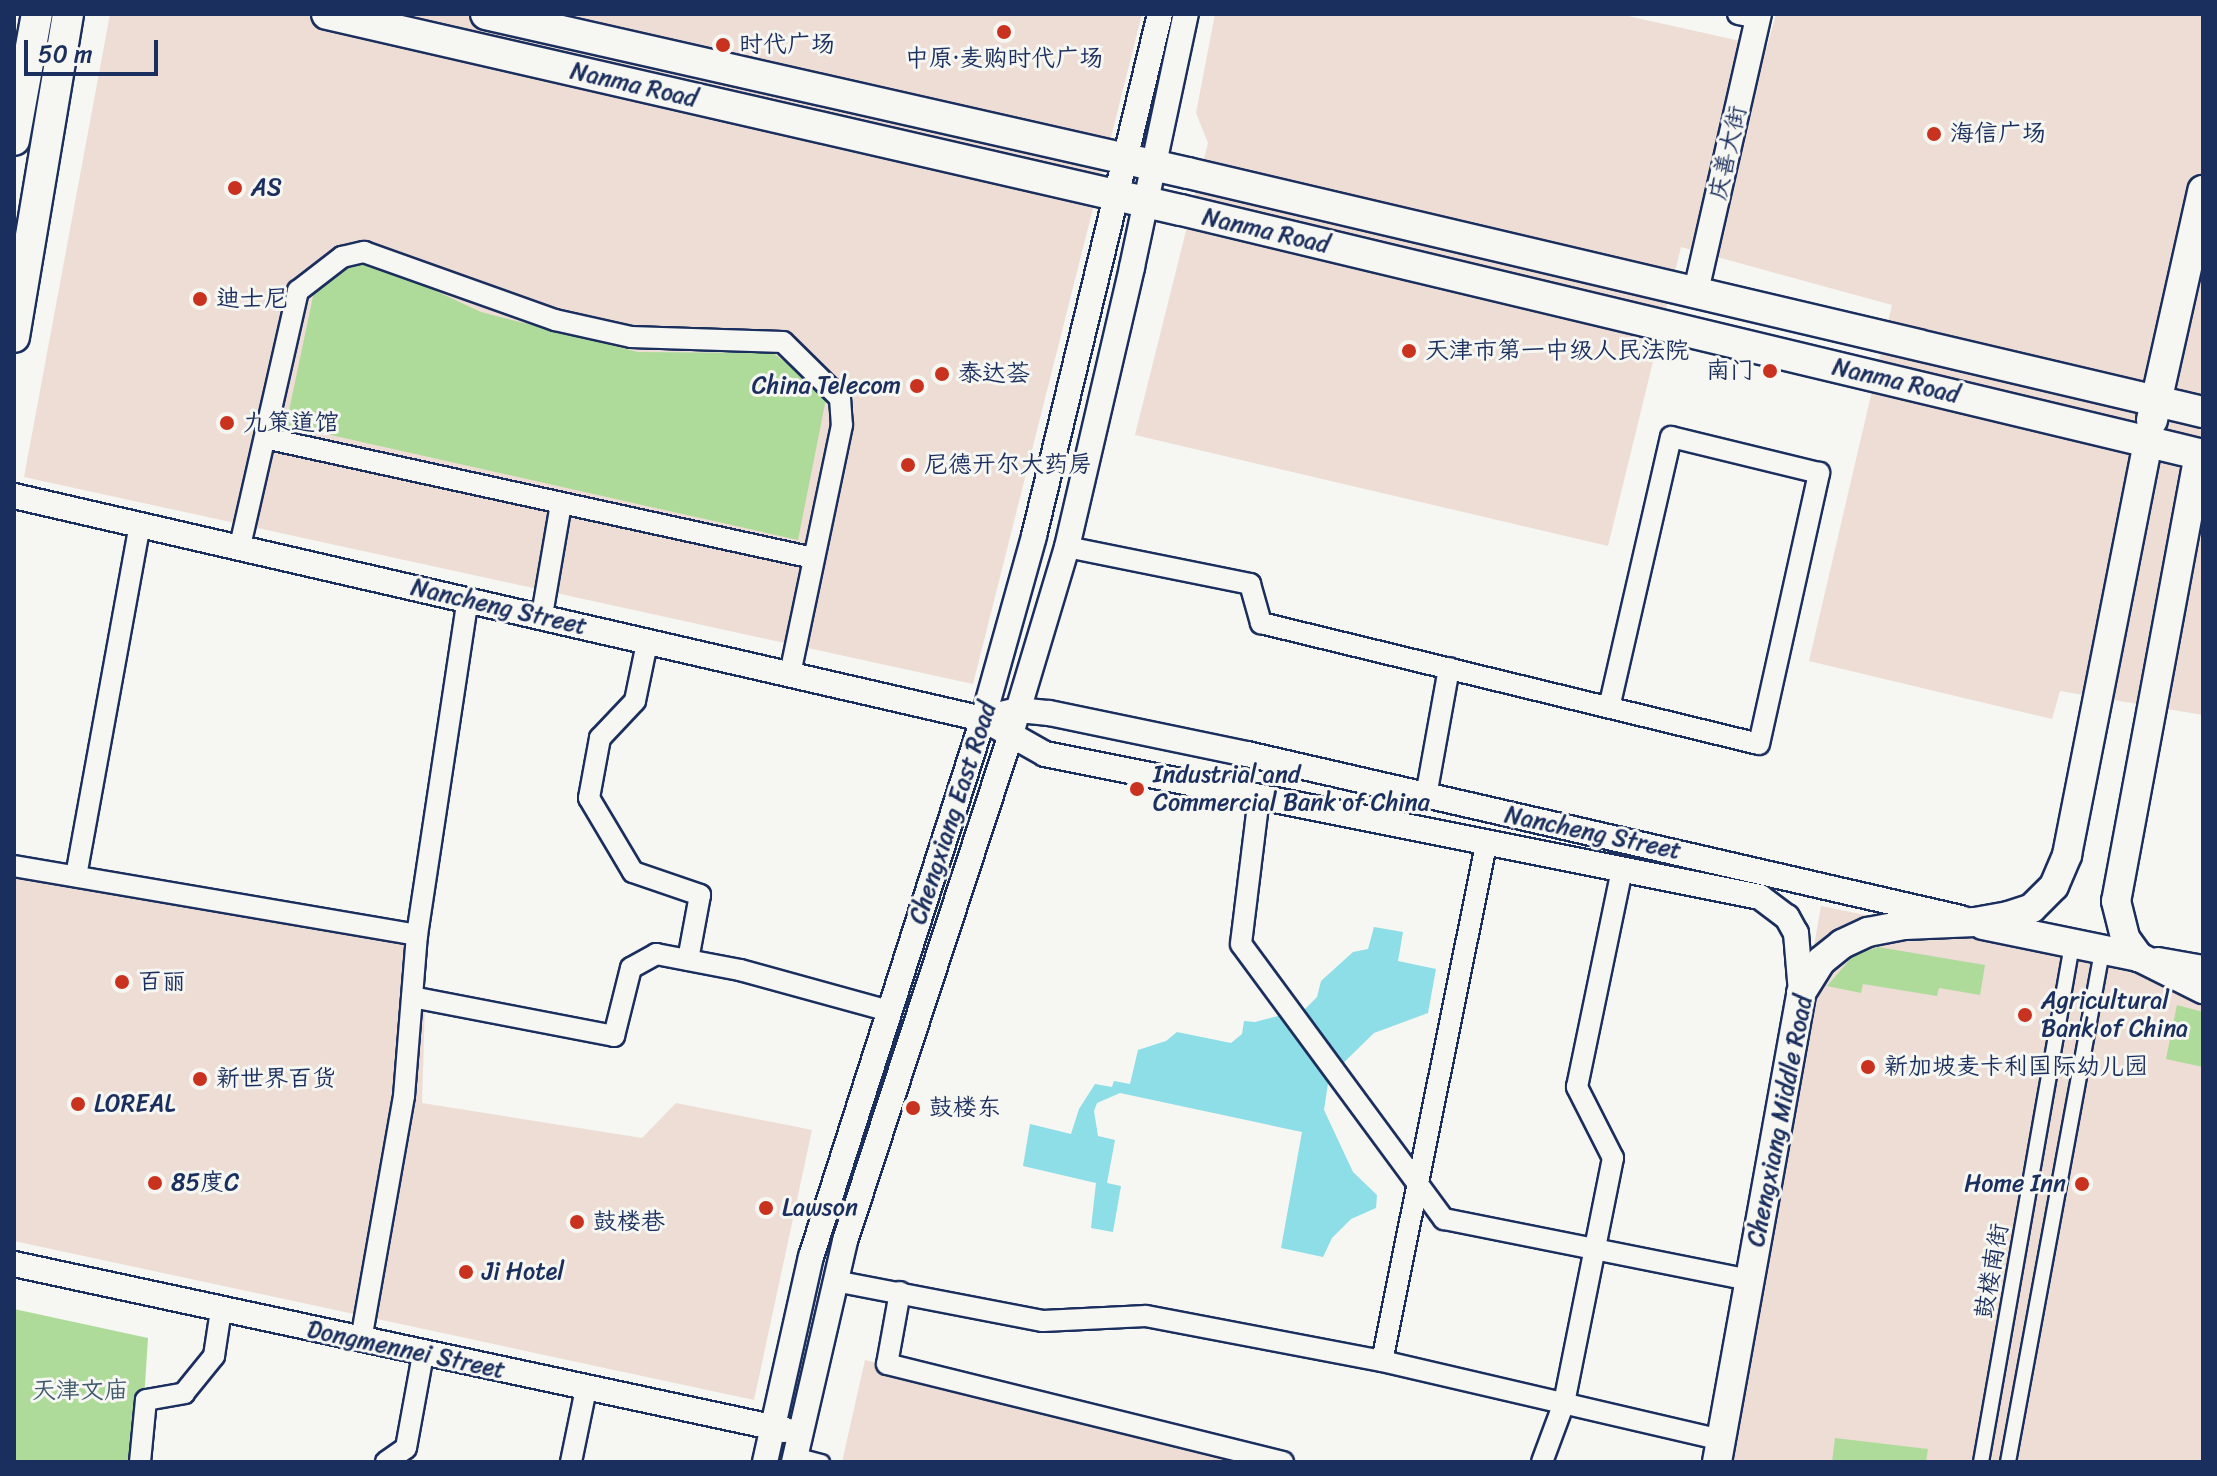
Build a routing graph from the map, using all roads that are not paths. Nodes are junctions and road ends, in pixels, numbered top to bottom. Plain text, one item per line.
1 (37, 14) edge
2 (68, 14) edge
3 (327, 14) edge
4 (486, 14) edge
5 (1160, 14) edge
6 (1186, 14) edge
7 (1752, 15) edge
8 (14, 140) edge
9 (1140, 162) junction
10 (2203, 191) edge
11 (1132, 199) junction
12 (1696, 291) junction
13 (14, 337) edge
14 (2156, 401) junction
15 (2203, 412) edge
16 (265, 438) junction
17 (2148, 442) junction
18 (2202, 448) edge
19 (14, 496) edge
20 (561, 504) junction
21 (140, 524) junction
22 (240, 546) junction
23 (1067, 547) junction
24 (813, 558) junction
25 (468, 599) junction
26 (542, 615) junction
27 (647, 643) junction
28 (1449, 668) junction
29 (790, 674) junction
30 (1609, 707) junction
31 (1019, 710) junction
32 (983, 719) junction
33 (1010, 737) junction
34 (1426, 796) junction
35 (1259, 797) junction
36 (1487, 840) junction
37 (14, 866) edge
38 (1622, 869) junction
39 (76, 876) junction
40 (1975, 922) junction
41 (417, 935) junction
42 (2072, 945) junction
43 (2102, 952) junction
44 (2139, 957) junction
45 (688, 960) junction
46 (2203, 968) edge
47 (2203, 989) edge
48 (1801, 993) junction
49 (412, 997) junction
50 (889, 1011) junction
51 (1420, 1186) junction
52 (1597, 1250) junction
53 (14, 1264) edge
54 (1749, 1280) junction
55 (835, 1281) junction
56 (900, 1292) junction
57 (221, 1310) junction
58 (361, 1340) junction
59 (423, 1354) junction
60 (1382, 1361) junction
61 (586, 1389) junction
62 (1564, 1403) junction
63 (771, 1427) junction
64 (796, 1450) edge
65 (1719, 1451) edge
66 (140, 1462) edge
67 (386, 1462) edge
68 (571, 1462) edge
69 (765, 1462) edge
70 (822, 1462) edge
71 (1283, 1462) edge
72 (1542, 1462) edge
73 (1981, 1462) edge
74 (2008, 1462) edge

1 - 8 main road
2 - 13 main road
3 - 11 main road, Nanma Road
4 - 9 main road, Nanma Road
5 - 9 street
6 - 9 street
7 - 12 street, 庆善大街
9 - 11 street, Chengxiang East Road
9 - 12 main road, Nanma Road
10 - 14 main road
11 - 17 main road, Nanma Road
11 - 23 street, Chengxiang East Road
11 - 32 street, Chengxiang East Road
12 - 14 main road, Nanma Road
14 - 15 main road, Nanma Road
14 - 17 main road
16 - 20 street
16 - 22 street
16 - 24 street
17 - 18 main road, Nanma Road
17 - 40 main road, Chengxiang Middle Road
18 - 44 main road
19 - 21 street, Nancheng Street
20 - 24 street
20 - 26 street
21 - 22 street, Nancheng Street
21 - 39 street
22 - 25 street, Nancheng Street
23 - 28 street
23 - 31 street, Chengxiang East Road
24 - 29 street
25 - 26 street, Nancheng Street
25 - 41 street
26 - 27 street, Nancheng Street
27 - 29 street, Nancheng Street
27 - 45 street
28 - 30 street
28 - 34 street
29 - 32 street, Nancheng Street
30 - 30 street
31 - 32 street, Nancheng Street
31 - 33 street, Chengxiang East Road
31 - 34 street, Nancheng Street
32 - 33 street, Nancheng Street
32 - 50 street, Chengxiang East Road
33 - 35 street, Nancheng Street
33 - 55 street, Chengxiang East Road
34 - 40 street, Nancheng Street
35 - 36 street, Nancheng Street
35 - 51 street
36 - 38 street, Nancheng Street
36 - 51 street
37 - 39 street
38 - 48 street, Nancheng Street
38 - 52 street
39 - 41 street
40 - 42 main road, Nancheng Street
40 - 48 main road, Chengxiang Middle Road
41 - 49 street
42 - 43 main road, Nancheng Street
42 - 73 street, 鼓楼南街
43 - 44 main road, Nancheng Street
43 - 74 street, 鼓楼南街
44 - 46 street, Nancheng Street
44 - 47 main road
45 - 49 street
45 - 50 street
48 - 54 main road, Chengxiang Middle Road
49 - 58 street
50 - 63 street, Chengxiang East Road
51 - 52 street
51 - 60 street
52 - 54 street
52 - 62 street
53 - 57 street, Dongmennei Street
54 - 65 main road, Chengxiang Middle Road
55 - 56 street
55 - 64 street, Chengxiang East Road
56 - 60 street
56 - 71 street
57 - 58 street, Dongmennei Street
57 - 66 street
58 - 59 street, Dongmennei Street
59 - 61 street, Dongmennei Street
59 - 67 street
60 - 62 street
61 - 63 street, Dongmennei Street
61 - 68 street
62 - 65 street
62 - 72 street
63 - 64 street, Dongmennei Street
63 - 69 street, Chengxiang East Road
64 - 70 street

